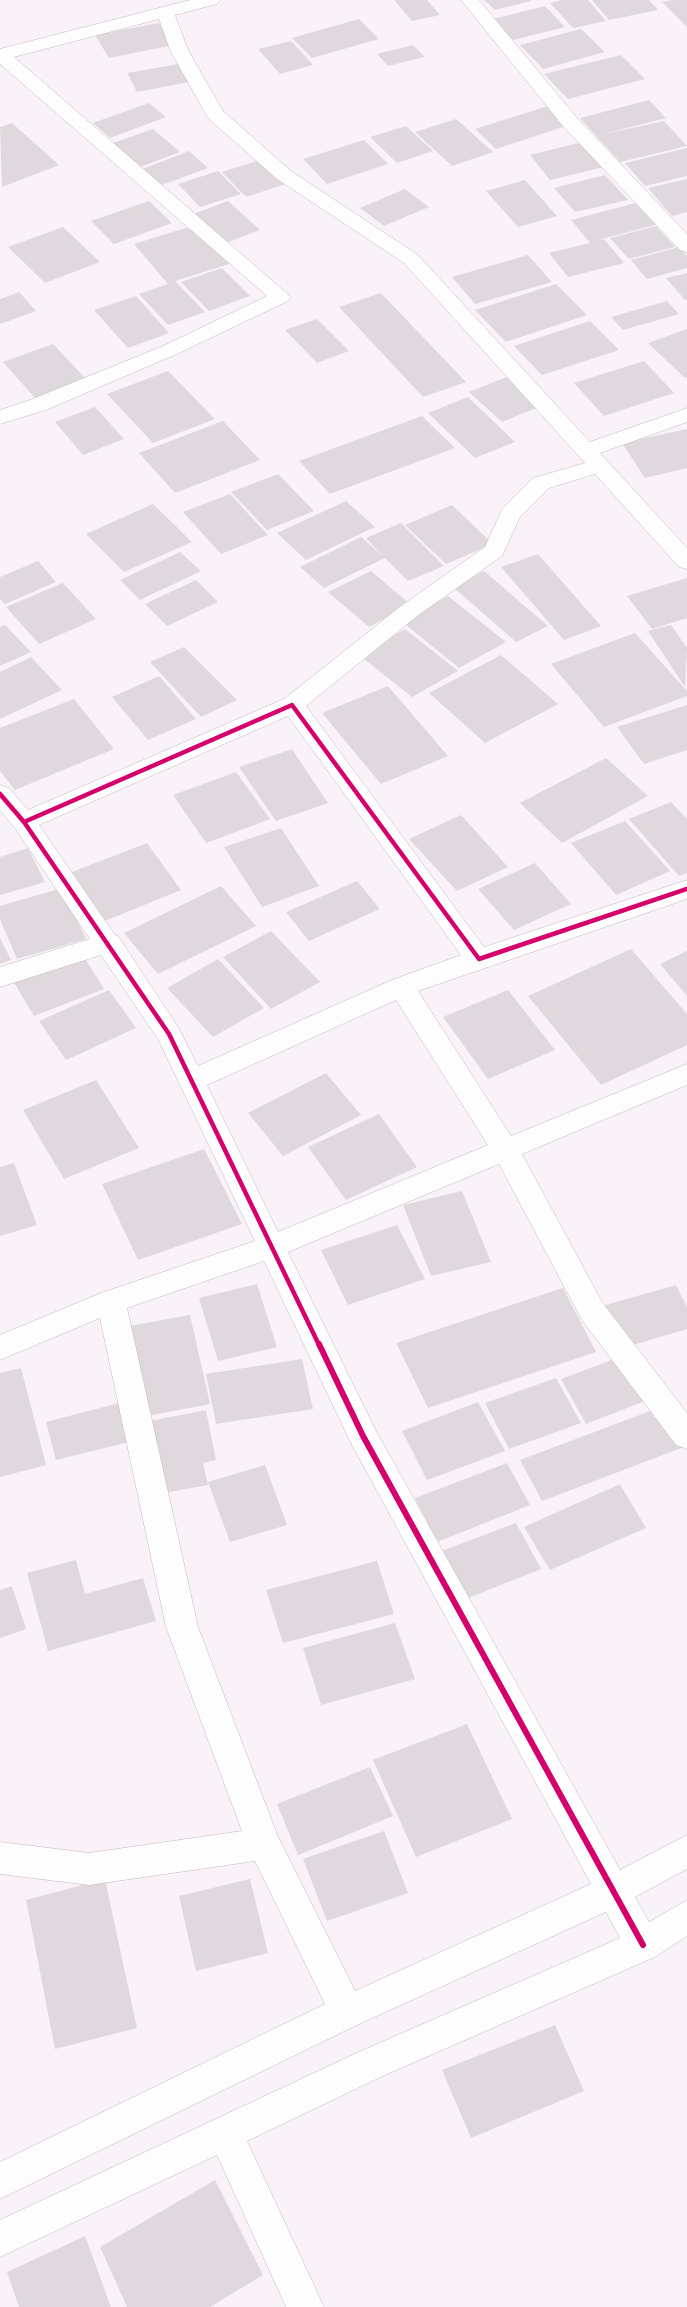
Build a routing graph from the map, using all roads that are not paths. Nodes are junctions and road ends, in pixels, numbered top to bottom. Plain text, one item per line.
1 (211, 0) edge
2 (470, 0) edge
3 (165, 12) junction
4 (1, 55) edge
5 (687, 217) edge
6 (662, 220) junction
7 (687, 246) edge
8 (687, 415) edge
9 (0, 417) edge
10 (592, 458) junction
11 (687, 562) edge
12 (292, 705) junction
13 (0, 794) edge
14 (24, 822) junction
15 (687, 889) edge
16 (109, 943) junction
17 (479, 959) junction
18 (0, 977) edge
19 (401, 987) junction
20 (687, 1074) edge
21 (192, 1080) junction
22 (506, 1151) junction
23 (272, 1247) junction
24 (112, 1301) junction
25 (0, 1348) edge
26 (687, 1436) edge
27 (264, 1844) junction
28 (687, 1851) edge
29 (0, 1858) edge
30 (614, 1891) junction
31 (687, 1916) edge
32 (643, 1945) junction
33 (347, 2012) junction
34 (225, 2132) junction
35 (0, 2181) edge
36 (0, 2239) edge
37 (305, 2307) edge

1 - 3 street
2 - 6 street
3 - 4 street
3 - 10 street
4 - 9 street
5 - 6 street
6 - 7 street
8 - 10 street
10 - 11 street
10 - 12 street
12 - 14 street
12 - 17 street
13 - 14 street
14 - 16 street
15 - 17 street
16 - 18 street
16 - 21 street
17 - 19 street
19 - 21 street
19 - 22 street
20 - 22 street
21 - 23 street
22 - 23 street
22 - 26 street
23 - 24 street
23 - 30 street
24 - 25 street
24 - 27 street
27 - 29 street
27 - 33 street
28 - 30 street
30 - 32 street
30 - 33 street
31 - 32 street
32 - 34 street
33 - 35 street
34 - 36 street
34 - 37 street

